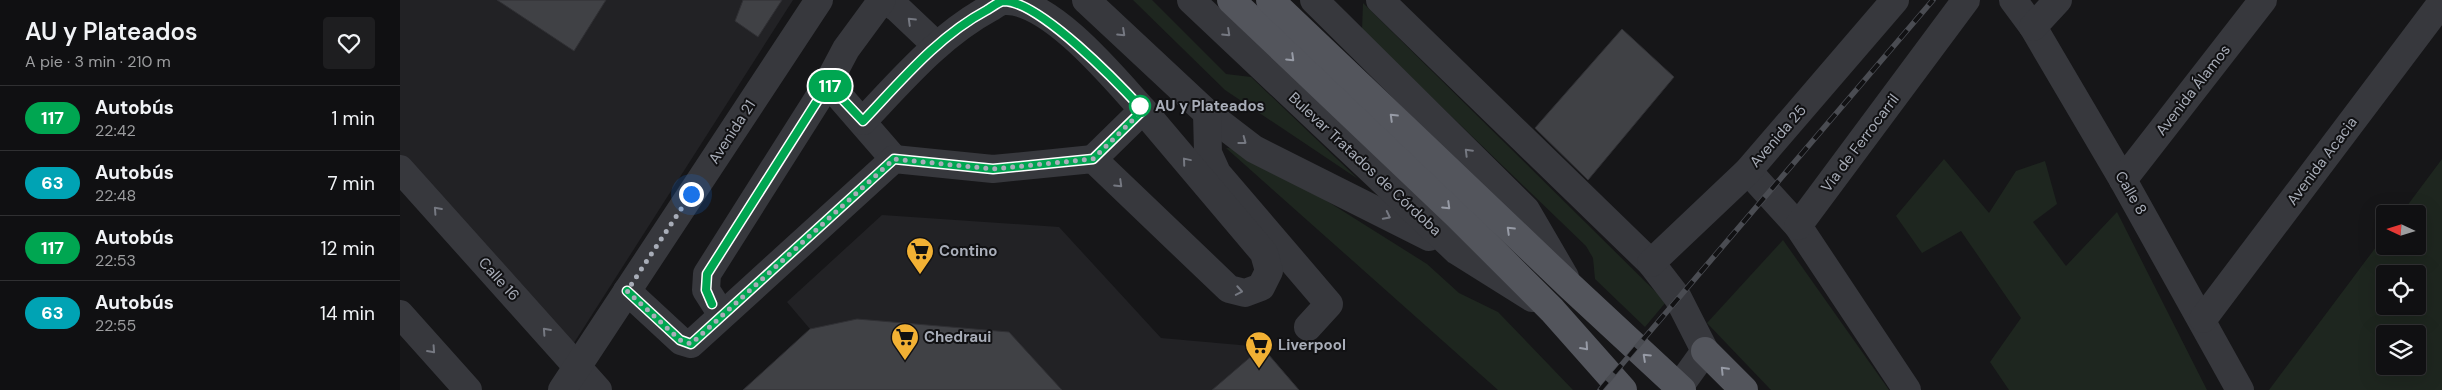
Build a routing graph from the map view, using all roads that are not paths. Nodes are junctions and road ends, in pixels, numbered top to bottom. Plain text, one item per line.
1 (819, 0) edge
2 (883, 0) edge
3 (1086, 0) edge
4 (1192, 0) edge
5 (1230, 0) edge
6 (1270, 0) edge
7 (1314, 0) edge
8 (1341, 0) edge
9 (1380, 0) edge
10 (1895, 0) edge
11 (1966, 0) edge
12 (2013, 0) edge
13 (2058, 0) edge
14 (2263, 0) edge
15 (2442, 2) edge
16 (2033, 27) junction
17 (1344, 30) junction
18 (936, 46) junction
19 (828, 84) junction
20 (1143, 110) junction
21 (1207, 113) junction
22 (863, 121) junction
23 (894, 159) junction
24 (1093, 159) junction
25 (400, 169) edge
26 (1748, 171) junction
27 (2123, 180) junction
28 (1798, 226) junction
29 (1457, 251) junction
30 (1651, 264) junction
31 (1571, 287) junction
32 (627, 291) junction
33 (1552, 310) junction
34 (400, 314) edge
35 (722, 315) junction
36 (2203, 319) junction
37 (1308, 327) dead end
38 (578, 367) junction
39 (1689, 375) edge
40 (468, 390) edge
41 (562, 390) edge
42 (598, 390) edge
43 (1623, 390) edge
44 (1744, 390) edge
45 (1907, 390) edge
46 (2240, 390) edge

1 - 32 street, Avenida 21
18 -> 2 street
2 - 19 street
3 -> 21 street
4 -> 29 street, Bulevar Tratados de Córdoba
5 -> 33 main road, Bulevar Tratados de Córdoba
31 -> 6 main road
7 - 17 street
8 - 17 street
9 - 30 street
10 - 26 street, Avenida 25
11 - 28 street, Vía de Ferrocarril
12 - 16 street, Calle 8
13 - 16 street
14 - 27 street, Avenida Álamos
15 - 36 street, Avenida Acacia
16 - 27 street, Calle 8
31 -> 17 street
18 - 20 street
18 - 22 street
19 - 22 street
19 - 35 street
20 - 24 street
24 -> 20 street
21 -> 29 street
21 - 37 street
22 - 23 street
23 - 24 street
23 - 35 street
38 -> 25 street, Calle 16
26 - 28 street
26 - 30 street, Avenida 25
27 - 36 street, Calle 8
28 - 45 street
29 - 33 street, Bulevar Tratados de Córdoba
30 - 39 street
39 -> 31 main road
32 - 35 street
32 - 38 street, Avenida 21
33 -> 43 main road, Bulevar Tratados de Córdoba
34 -> 40 street
36 - 46 street, Calle 8
38 - 41 street, Avenida 21
38 - 42 street, Calle 16
44 -> 39 main road

